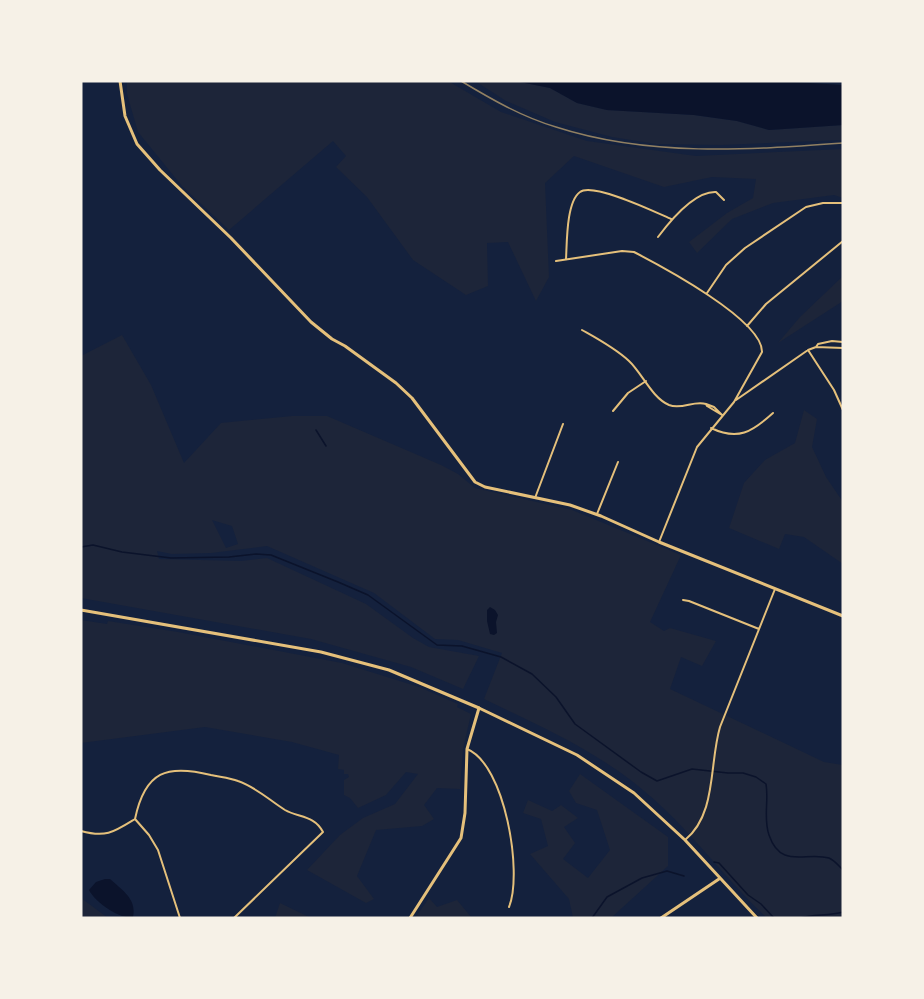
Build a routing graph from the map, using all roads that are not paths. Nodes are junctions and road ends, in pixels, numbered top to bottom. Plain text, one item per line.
1 (120, 81) edge
2 (724, 200) dead end
3 (843, 203) edge
4 (671, 219) junction
5 (658, 237) dead end
6 (843, 241) edge
7 (566, 259) junction
8 (555, 261) dead end
9 (707, 293) junction
10 (747, 326) junction
11 (582, 330) dead end
12 (843, 342) edge
13 (816, 347) junction
14 (843, 348) edge
15 (808, 350) junction
16 (646, 381) junction
17 (734, 402) junction
18 (843, 410) edge
19 (613, 411) dead end
20 (773, 413) dead end
21 (722, 415) junction
22 (563, 424) dead end
23 (711, 428) junction
24 (618, 462) dead end
25 (535, 498) junction
26 (597, 514) junction
27 (659, 542) junction
28 (775, 589) junction
29 (683, 600) dead end
30 (81, 610) edge
31 (843, 616) edge
32 (759, 629) junction
33 (479, 708) junction
34 (467, 749) junction
35 (135, 819) junction
36 (81, 831) edge
37 (685, 840) junction
38 (719, 879) junction
39 (509, 907) dead end
40 (180, 918) edge
41 (234, 918) edge
42 (410, 918) edge
43 (661, 918) edge
44 (756, 918) edge

1 - 25 main road
2 - 4 street
3 - 9 street
4 - 5 street
4 - 7 street
6 - 10 street
7 - 8 street
7 - 9 street
9 - 10 street
10 - 17 street
11 - 16 street
12 - 13 street
13 - 14 street
13 - 15 street
15 - 17 street
15 - 18 street
16 - 19 street
16 - 21 street
17 - 21 street
20 - 23 street
21 - 23 street
22 - 25 street
23 - 27 street
24 - 26 street
25 - 26 main road
26 - 27 main road
27 - 28 main road
28 - 31 main road
28 - 32 street
29 - 32 street
30 - 33 main road
32 - 37 street
33 - 34 main road
33 - 37 main road
34 - 39 street
34 - 42 main road
35 - 36 street
35 - 40 street
35 - 41 street
37 - 38 main road
38 - 43 main road
38 - 44 main road

